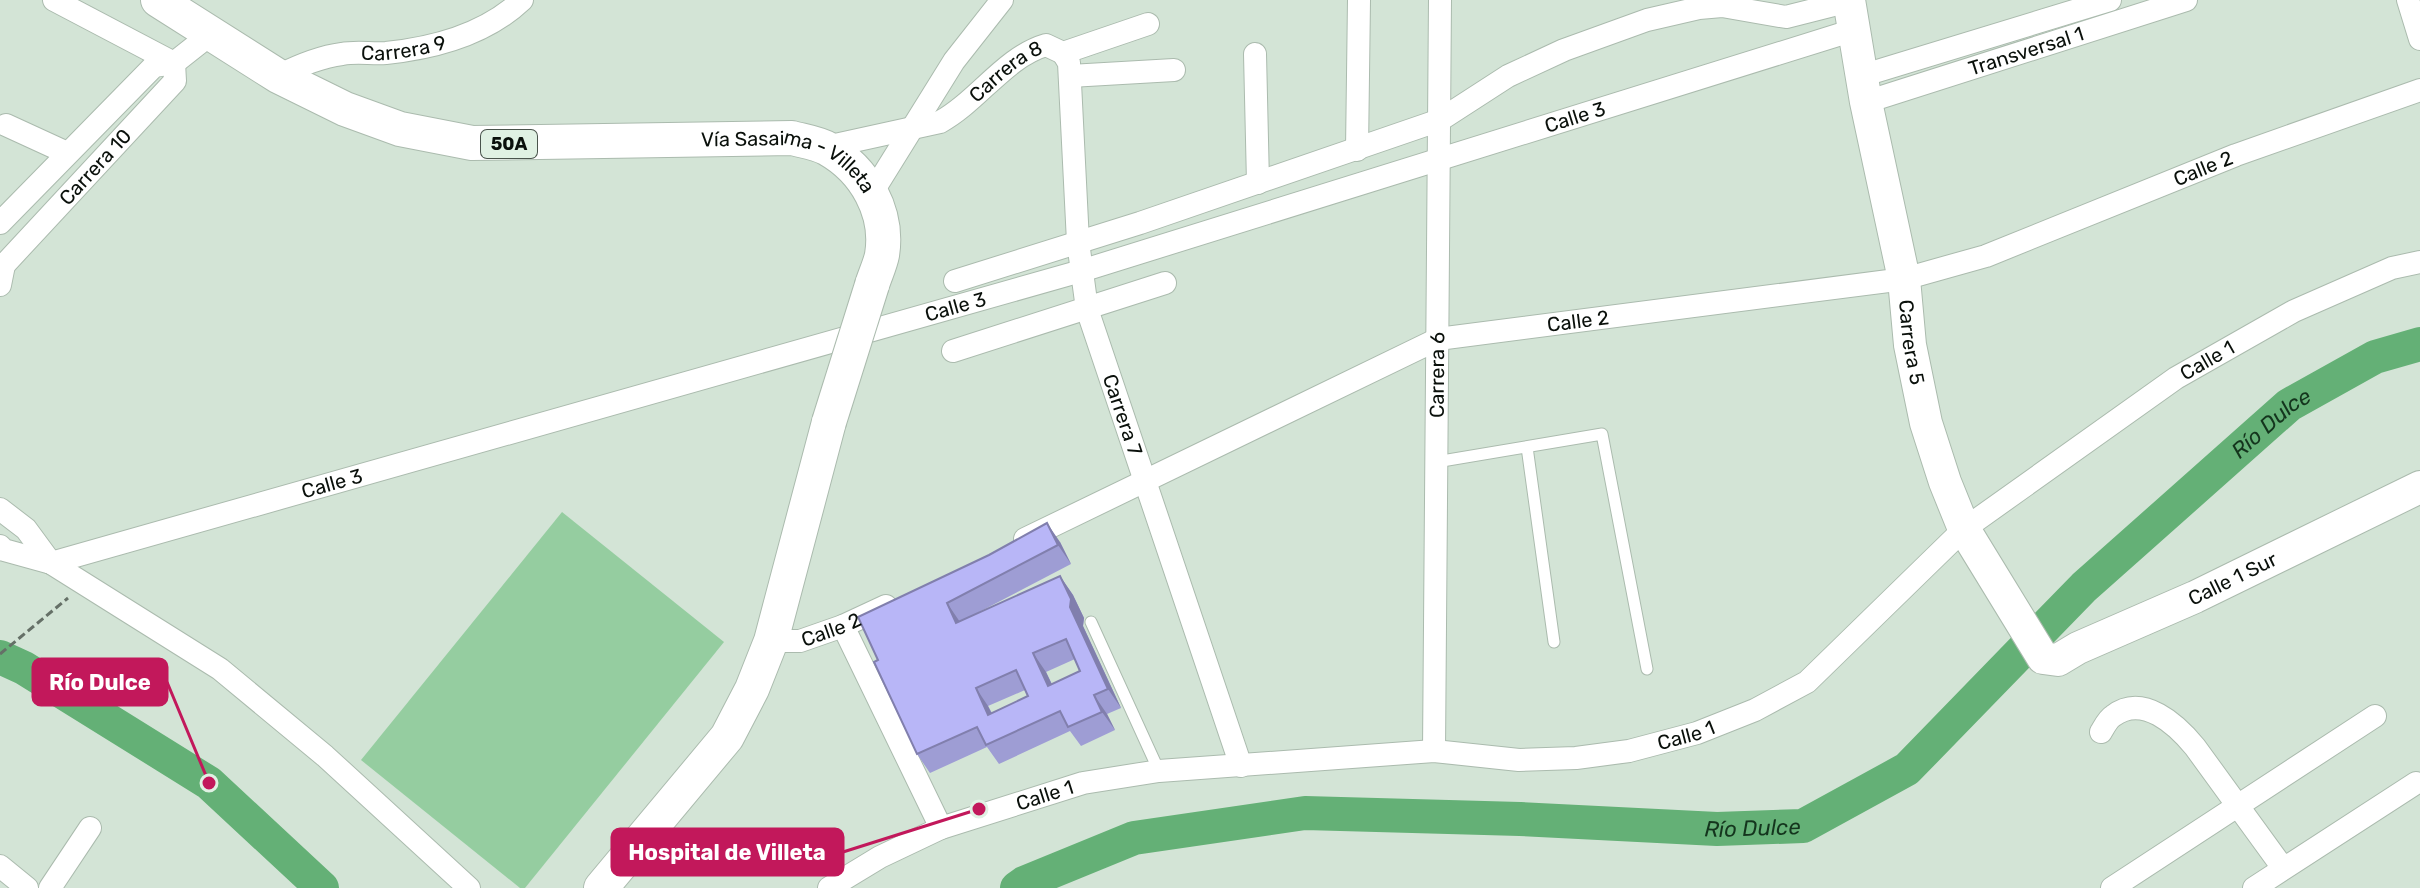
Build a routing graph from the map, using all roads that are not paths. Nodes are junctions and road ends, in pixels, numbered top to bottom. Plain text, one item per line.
1 (54, 0) edge
2 (158, 0) edge
3 (522, 0) edge
4 (1002, 0) edge
5 (1359, 0) edge
6 (1440, 0) edge
7 (2110, 0) edge
8 (2186, 0) edge
9 (2408, 0) edge
10 (1851, 8) edge
11 (1148, 24) dead end
12 (212, 33) junction
13 (2420, 39) edge
14 (1063, 53) junction
15 (1255, 54) dead end
16 (174, 63) junction
17 (1174, 70) dead end
18 (278, 76) junction
19 (1070, 76) junction
20 (1864, 89) junction
21 (2420, 90) edge
22 (1440, 120) junction
23 (6, 125) dead end
24 (915, 127) junction
25 (826, 147) junction
26 (1357, 150) junction
27 (67, 153) junction
28 (1439, 161) junction
29 (1258, 183) junction
30 (872, 193) junction
31 (0, 223) edge
32 (1078, 242) junction
33 (2420, 262) edge
34 (1, 271) edge
35 (1081, 271) junction
36 (1904, 279) junction
37 (955, 281) dead end
38 (1165, 283) dead end
39 (1087, 309) junction
40 (1438, 339) junction
41 (953, 351) dead end
42 (1527, 447) junction
43 (1436, 462) junction
44 (1144, 482) junction
45 (2420, 487) edge
46 (0, 509) edge
47 (1964, 529) junction
48 (0, 546) edge
49 (1001, 550) edge
50 (51, 563) junction
51 (900, 599) edge
52 (1091, 622) dead end
53 (843, 626) junction
54 (771, 641) junction
55 (1554, 642) dead end
56 (2043, 658) joint
57 (1647, 669) dead end
58 (2375, 716) dead end
59 (2101, 732) dead end
60 (1434, 751) junction
61 (1241, 766) junction
62 (1159, 771) junction
63 (2416, 783) dead end
64 (2236, 805) junction
65 (90, 828) dead end
66 (941, 828) junction
67 (0, 866) edge
68 (2283, 868) junction
69 (27, 888) edge
70 (50, 888) edge
71 (469, 888) edge
72 (601, 888) edge
73 (829, 888) edge
74 (2112, 888) edge
75 (2254, 888) edge

1 - 16 street
2 - 12 main road, Vía Sasaima - Villeta / 50A
3 - 18 street, Carrera 9
4 - 24 street
5 - 26 street
6 - 22 street, Carrera 6
7 - 20 street, Transversal 1
8 - 20 street, Transversal 1
9 - 13 street
10 - 20 street, Carrera 5
10 - 22 street, Calle 3
10 - 28 street, Calle 3
11 - 14 street, Carrera 8
12 - 16 street, Carrera 10
12 - 18 main road, Vía Sasaima - Villeta / 50A
14 - 19 street, Carrera 7
14 - 24 street, Carrera 8
15 - 29 street
16 - 27 street, Carrera 10
16 - 34 street, Carrera 10
17 - 19 street
18 - 25 main road, Vía Sasaima - Villeta / 50A
19 - 32 street, Carrera 7
20 - 36 street, Carrera 5
21 - 36 street, Calle 2
22 - 26 street, Calle 3
22 - 28 street, Carrera 6
23 - 27 street
24 - 25 street
24 - 30 street
25 - 30 main road, Vía Sasaima - Villeta / 50A
26 - 29 street, Calle 3
27 - 31 street, Carrera 10
28 - 35 street, Calle 3
28 - 40 street, Carrera 6
29 - 32 street, Calle 3
30 - 54 main road, Vía Sasaima - Villeta / 50A, bridge
32 - 35 street, Carrera 7
32 - 37 street, Calle 3
33 - 47 street, Calle 1
35 - 39 street, Carrera 7
35 - 50 street, Calle 3
36 - 40 street, Calle 2
36 - 47 street, Carrera 5
38 - 39 street
39 - 41 street
39 - 44 street, Carrera 7
40 - 43 street, Carrera 6
40 - 44 street, Calle 2
42 - 43 lane
42 - 55 lane
42 - 57 lane
43 - 60 street, Carrera 6
44 - 49 street, Calle 2
44 - 61 street, Carrera 7
45 - 56 street, Calle 1 Sur
46 - 50 street
47 - 56 street, Carrera 5
47 - 60 street, Calle 1
48 - 50 street
50 - 71 street
51 - 53 street, Calle 2
52 - 62 lane
53 - 54 street, Calle 2
53 - 66 street
54 - 72 main road, Vía Sasaima - Villeta / 50A
58 - 64 street
59 - 64 street
60 - 61 street, Calle 1
61 - 62 street, Calle 1
62 - 66 street, Calle 1
63 - 68 street
64 - 68 street
64 - 74 street
65 - 70 street
66 - 73 street, Calle 1
67 - 69 street
68 - 75 street

